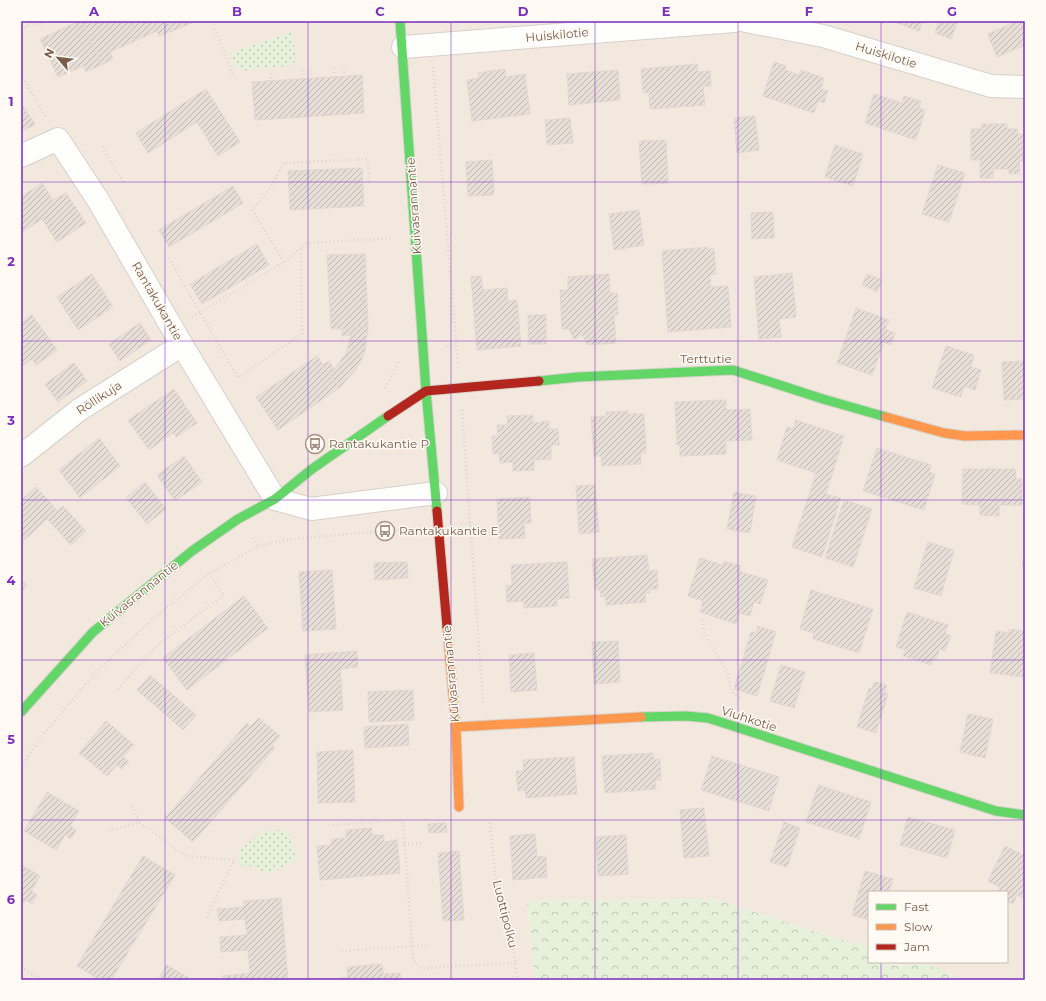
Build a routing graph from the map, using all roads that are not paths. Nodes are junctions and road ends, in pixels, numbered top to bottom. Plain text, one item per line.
1 (400, 21) edge
2 (734, 21) edge
3 (746, 21) edge
4 (403, 48) junction
5 (1025, 87) edge
6 (21, 156) edge
7 (177, 337) junction
8 (426, 391) junction
9 (1025, 435) edge
10 (21, 456) edge
11 (436, 493) junction
12 (274, 499) junction
13 (21, 712) edge
14 (456, 727) junction
15 (459, 807) dead end
16 (1025, 815) edge

1 - 4 street, Kuivasrannantie
2 - 4 street, Huiskilotie
3 - 5 street, Huiskilotie
4 - 8 street, Kuivasrannantie
6 - 7 street, Rantakukantie
7 - 10 street, Röllikuja
7 - 12 street, Rantakukantie
8 - 9 street, Terttutie
8 - 11 street, Kuivasrannantie
8 - 12 street, Kuivasrannantie
11 - 12 street
11 - 14 street, Kuivasrannantie
12 - 13 street, Kuivasrannantie
14 - 15 street, Kuivasrannantie
14 - 16 street, Viuhkotie

